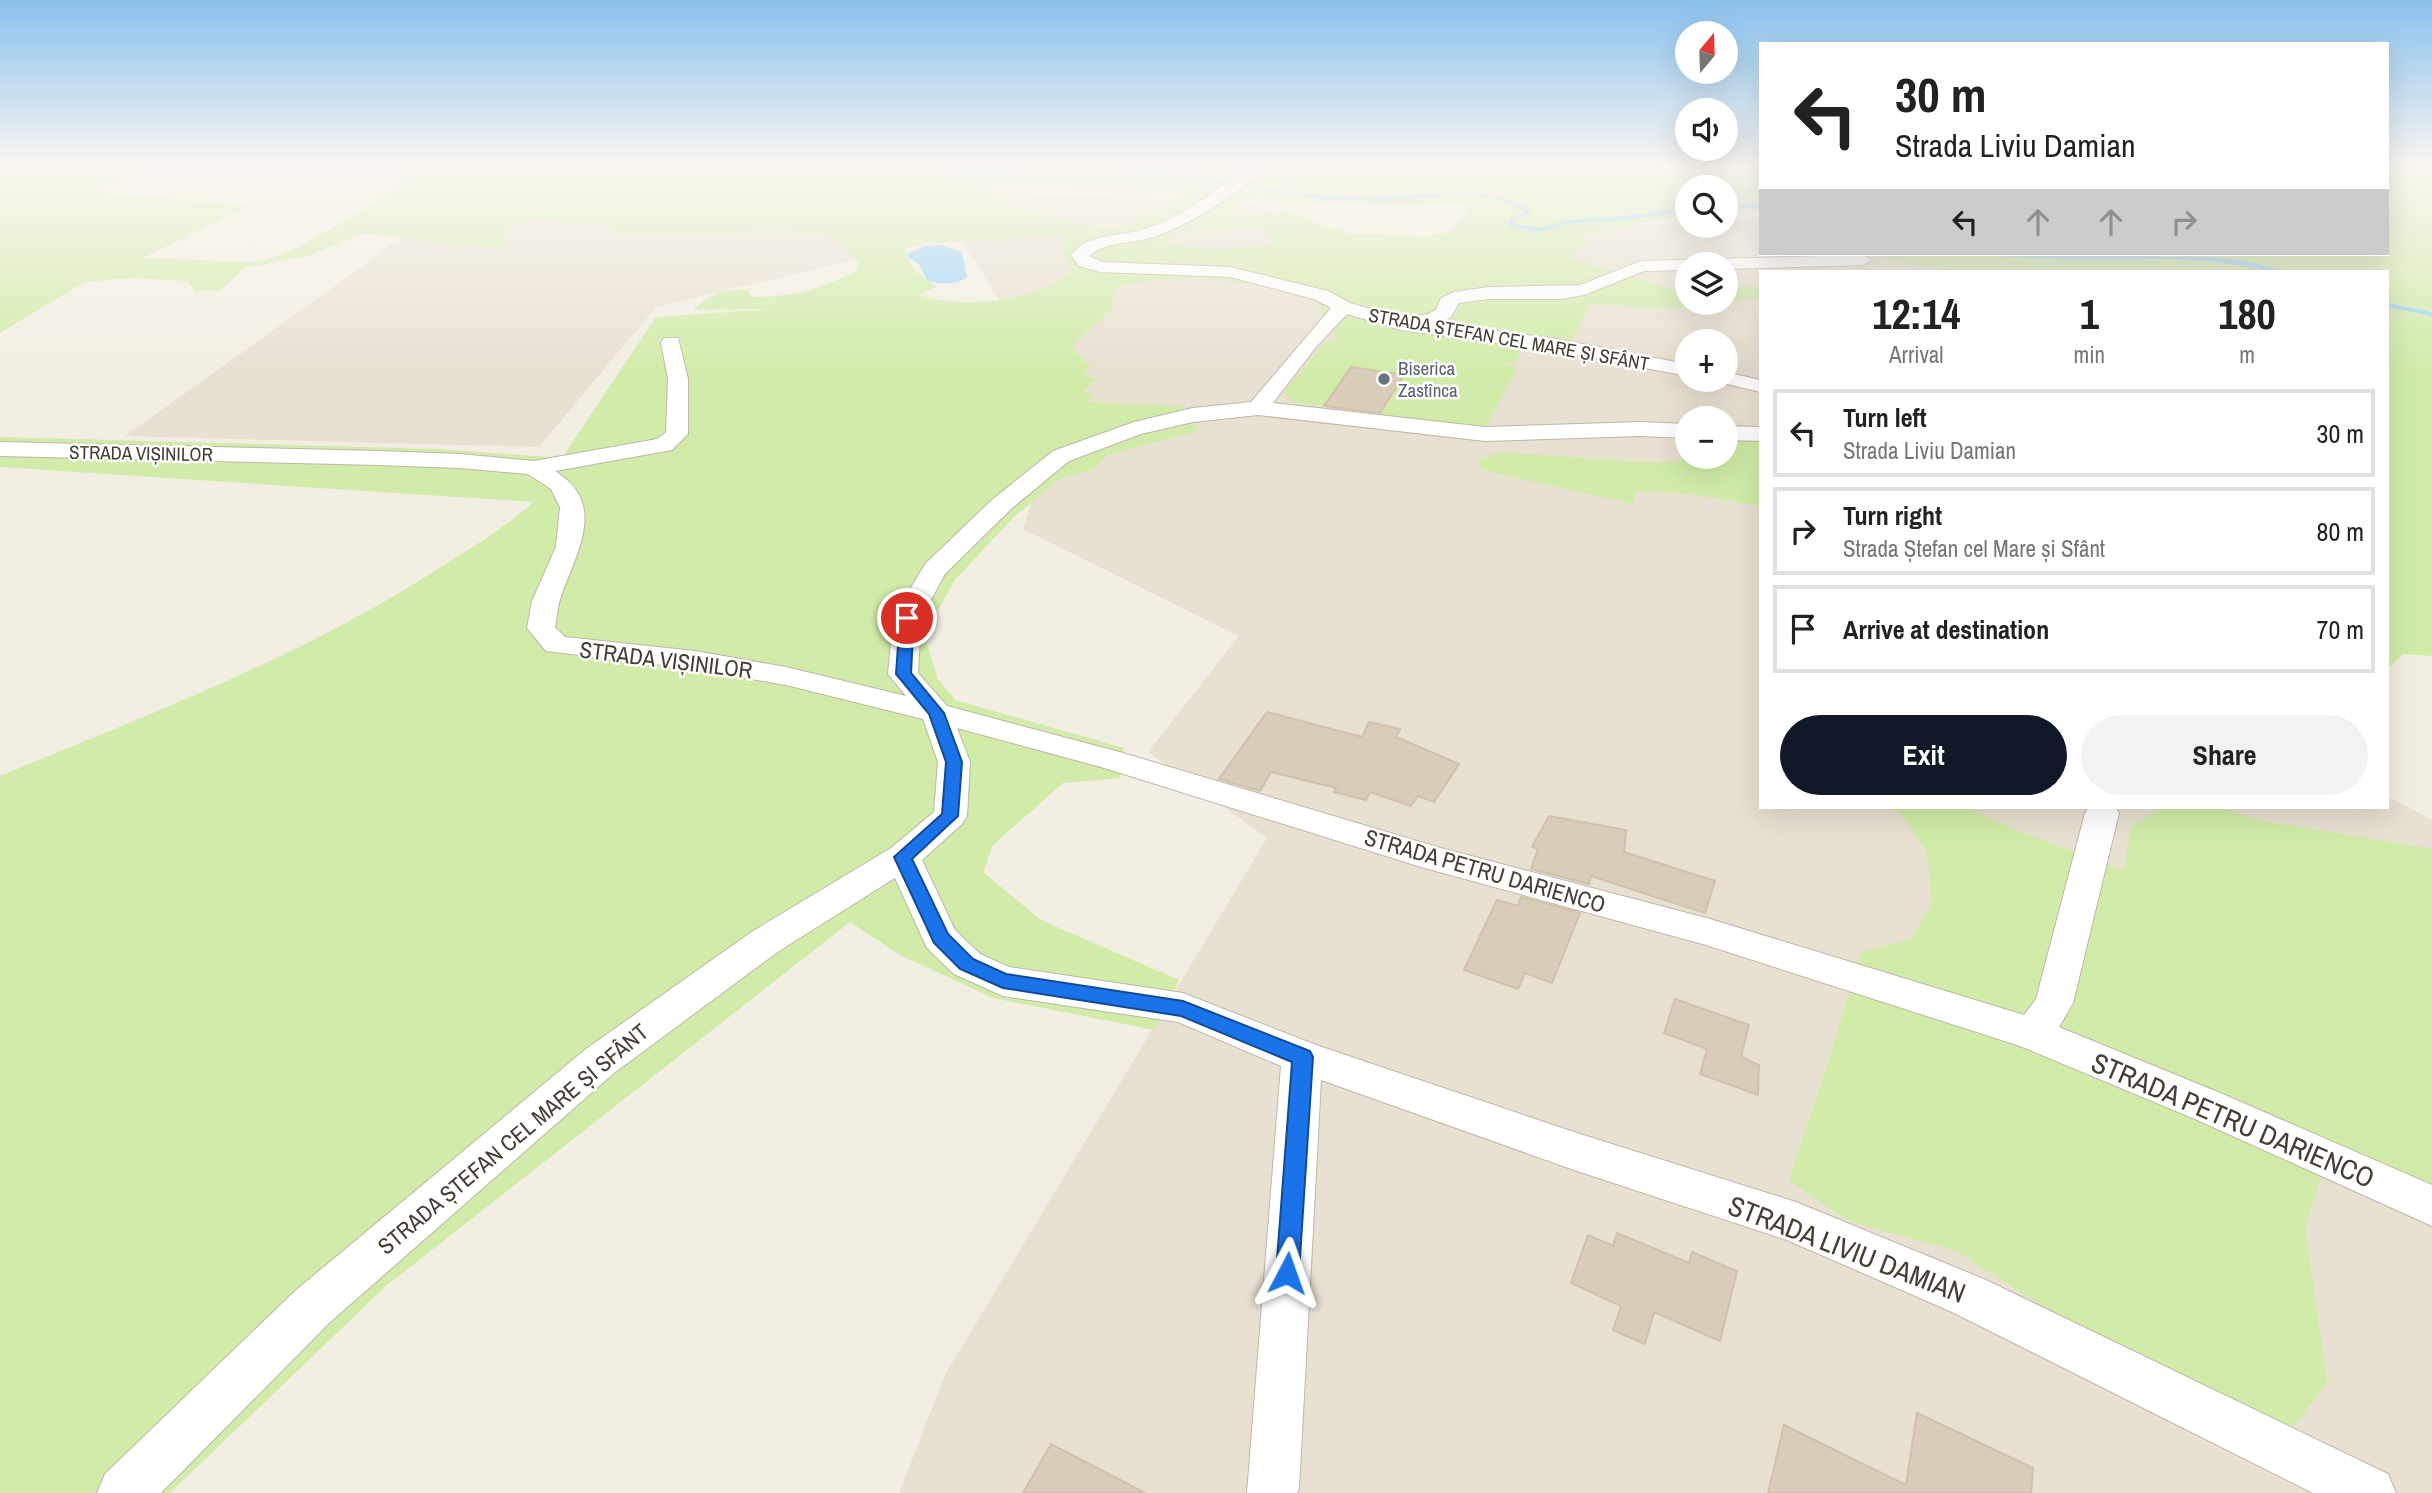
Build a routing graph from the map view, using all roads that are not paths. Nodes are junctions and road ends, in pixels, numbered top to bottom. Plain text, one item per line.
1 (1132, 237) edge
2 (1863, 260) dead end
3 (1343, 307) junction
4 (1401, 324) junction
5 (671, 342) dead end
6 (1675, 368) edge
7 (1738, 381) edge
8 (1759, 386) edge
9 (1258, 408) junction
10 (1675, 430) edge
11 (1738, 433) edge
12 (1759, 434) edge
13 (0, 449) edge
14 (534, 468) junction
15 (936, 713) junction
16 (2102, 813) dead end
17 (903, 857) junction
18 (2033, 1034) junction
19 (1302, 1057) junction
20 (2432, 1206) edge
21 (1272, 1489) dead end
22 (124, 1493) edge
23 (2369, 1493) edge

1 - 3 street, STRADA ȘTEFAN CEL MARE ȘI SFÂNT
2 - 4 street
3 - 4 street, STRADA ȘTEFAN CEL MARE ȘI SFÂNT
3 - 9 street
4 - 6 street, STRADA ȘTEFAN CEL MARE ȘI SFÂNT
5 - 14 street, STRADA VIȘINILOR
7 - 8 street
9 - 10 street, STRADA ȘTEFAN CEL MARE ȘI SFÂNT
9 - 15 street, STRADA ȘTEFAN CEL MARE ȘI SFÂNT
11 - 12 street
13 - 14 street, STRADA VIȘINILOR
14 - 15 street, STRADA VIȘINILOR
15 - 17 street, STRADA ȘTEFAN CEL MARE ȘI SFÂNT
15 - 18 street, STRADA PETRU DARIENCO
16 - 18 street
17 - 19 street, STRADA LIVIU DAMIAN
17 - 22 street, STRADA ȘTEFAN CEL MARE ȘI SFÂNT
18 - 20 street, STRADA PETRU DARIENCO
19 - 21 street
19 - 23 street, STRADA LIVIU DAMIAN

